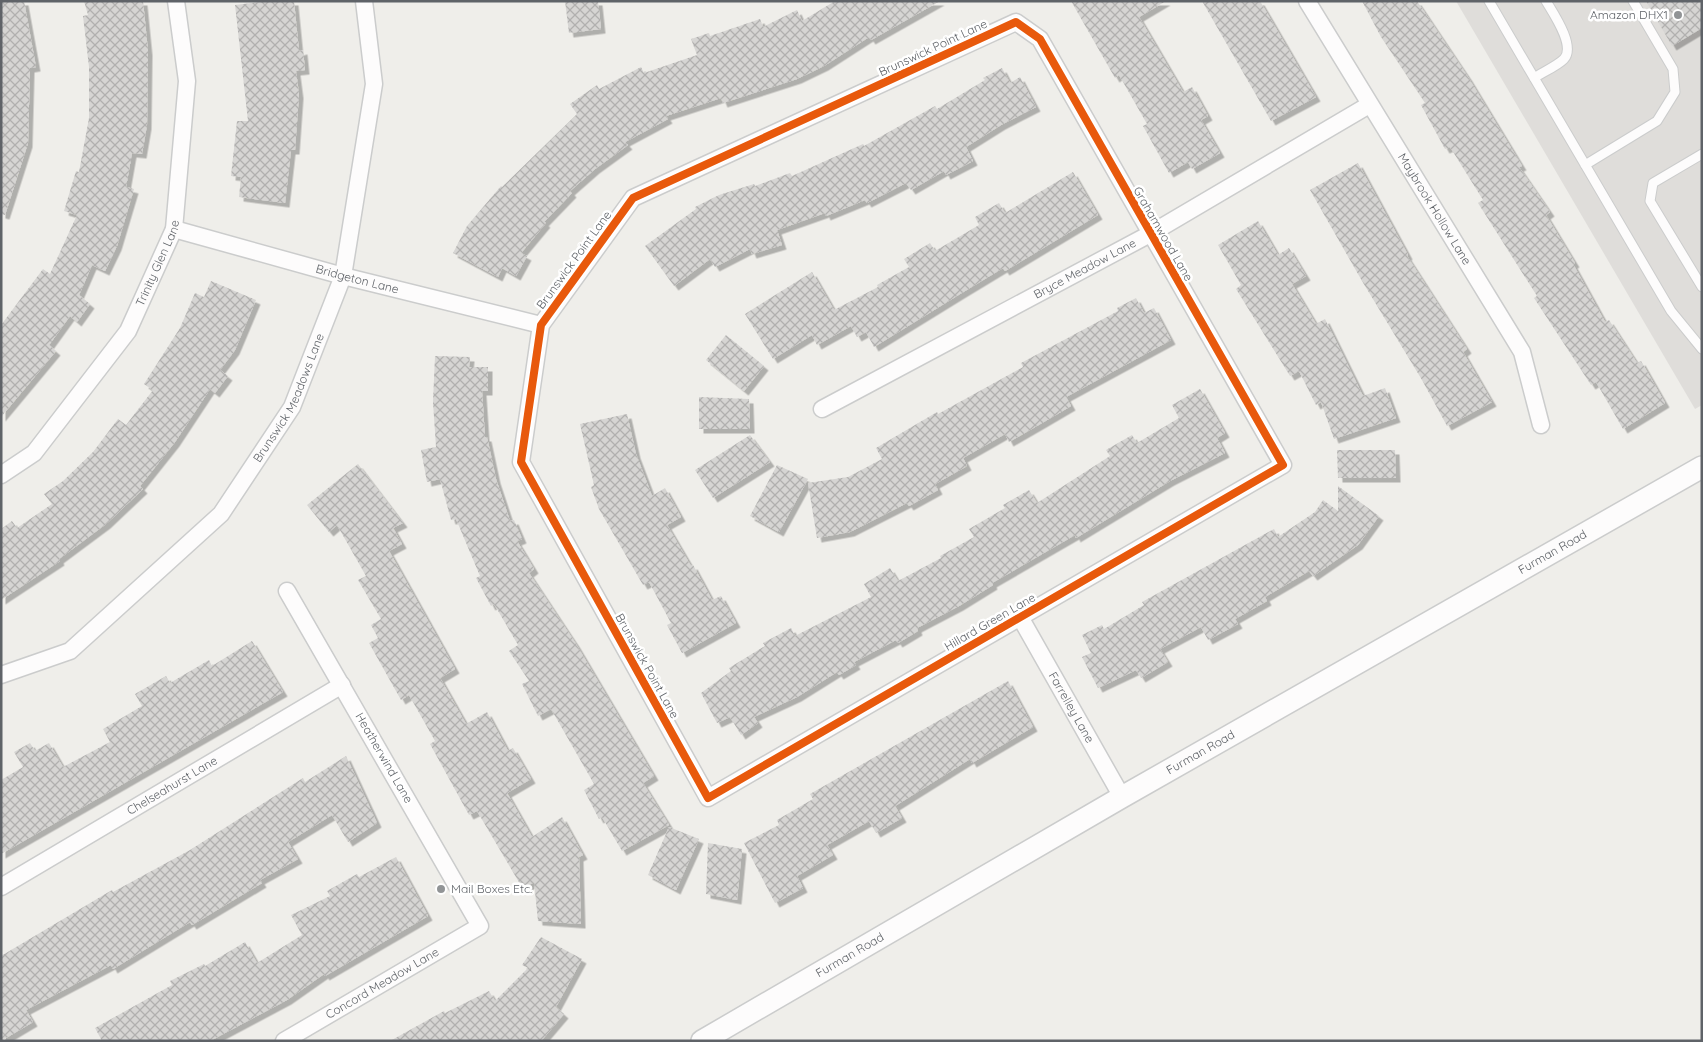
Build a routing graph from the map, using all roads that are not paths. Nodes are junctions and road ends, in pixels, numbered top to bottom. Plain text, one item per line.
1 (176, 1) edge
2 (364, 1) edge
3 (1307, 1) edge
4 (1489, 1) edge
5 (1546, 1) edge
6 (1633, 1) edge
7 (1016, 22) joint
8 (1534, 78) junction
9 (1369, 105) junction
10 (1702, 154) edge
11 (1585, 164) junction
12 (174, 229) junction
13 (1150, 234) junction
14 (343, 276) junction
15 (1702, 288) edge
16 (541, 325) junction
17 (1702, 349) edge
18 (822, 409) dead end
19 (1541, 424) dead end
20 (1283, 465) joint
21 (1702, 467) edge
22 (1, 475) edge
23 (286, 591) dead end
24 (1020, 617) junction
25 (1, 675) edge
26 (342, 685) junction
27 (1122, 797) junction
28 (708, 798) joint
29 (1, 886) edge
30 (480, 926) joint
31 (284, 1041) edge
32 (702, 1041) edge

1 - 12 street, Trinity Glen Lane
2 - 14 street, Brunswick Meadows Lane
3 - 9 street, Maybrook Hollow Lane
4 - 8 lane
5 - 8 lane
6 - 11 lane
7 - 13 street, Grahamwood Lane
7 - 16 street, Brunswick Point Lane
8 - 11 lane
9 - 13 street, Bryce Meadow Lane
9 - 19 street, Maybrook Hollow Lane
10 - 15 lane
11 - 17 lane
12 - 14 street, Bridgeton Lane
12 - 22 street, Trinity Glen Lane
13 - 18 street, Bryce Meadow Lane
13 - 20 street, Grahamwood Lane
14 - 16 street, Bridgeton Lane
14 - 25 street, Brunswick Meadows Lane
16 - 28 street, Brunswick Point Lane
20 - 24 street, Hillard Green Lane
21 - 27 street, Furman Road
23 - 26 street, Heatherwind Lane
24 - 27 street, Farrelley Lane
24 - 28 street, Hillard Green Lane
26 - 29 street, Chelseahurst Lane
26 - 30 street, Heatherwind Lane
27 - 32 street, Furman Road
30 - 31 street, Concord Meadow Lane

